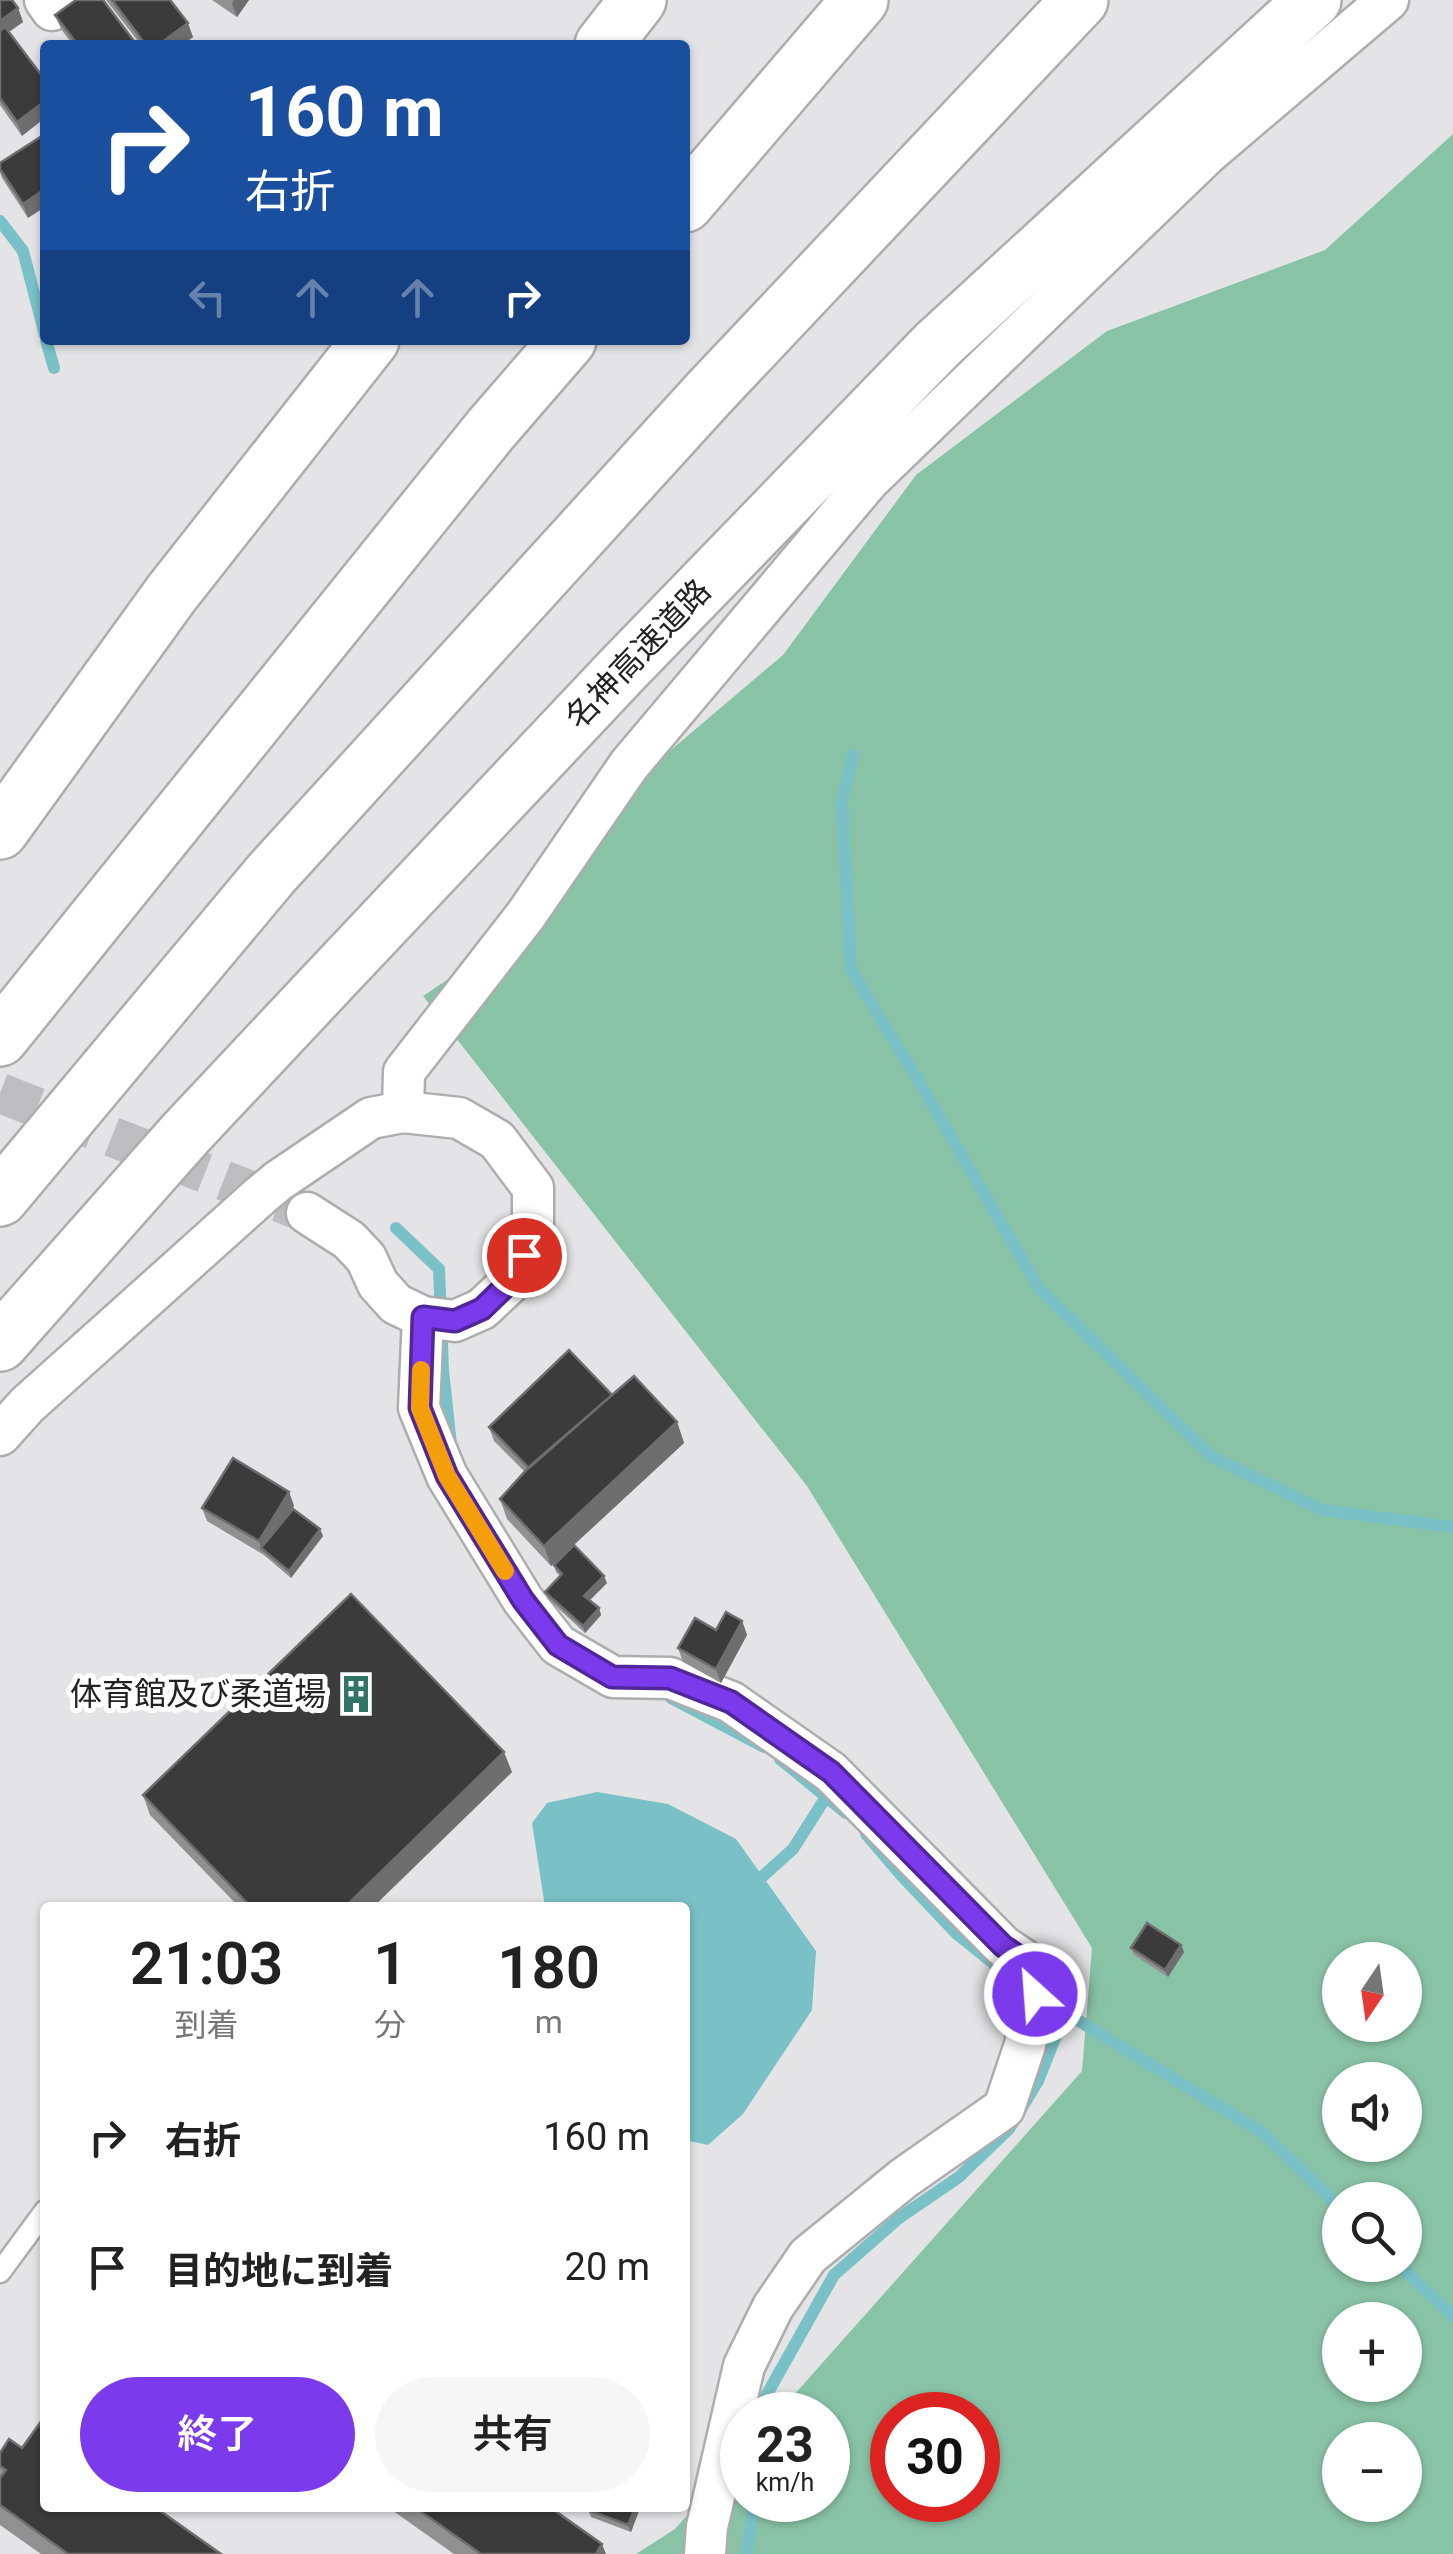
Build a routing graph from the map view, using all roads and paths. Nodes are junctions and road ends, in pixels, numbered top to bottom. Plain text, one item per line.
1 (46, 0) edge
2 (67, 0) edge
3 (638, 0) edge
4 (860, 0) edge
5 (1080, 0) edge
6 (1313, 0) edge
7 (1388, 0) edge
8 (607, 40) edge
9 (690, 198) edge
10 (367, 345) edge
11 (564, 345) edge
12 (0, 831) edge
13 (0, 1038) edge
14 (373, 1121) junction
15 (0, 1198) edge
16 (308, 1214) tunnel mouth
17 (435, 1319) junction
18 (0, 1343) edge
19 (0, 1435) edge
20 (40, 2218) edge
21 (0, 2272) edge
22 (705, 2554) edge

1 - 2 street
3 - 8 highway
4 - 9 highway
5 - 15 highway
6 - 18 highway, 名神高速道路
7 - 14 street
10 - 12 highway
11 - 13 highway
14 - 17 street
14 - 19 street
16 - 17 street
17 - 22 street
20 - 21 lane

